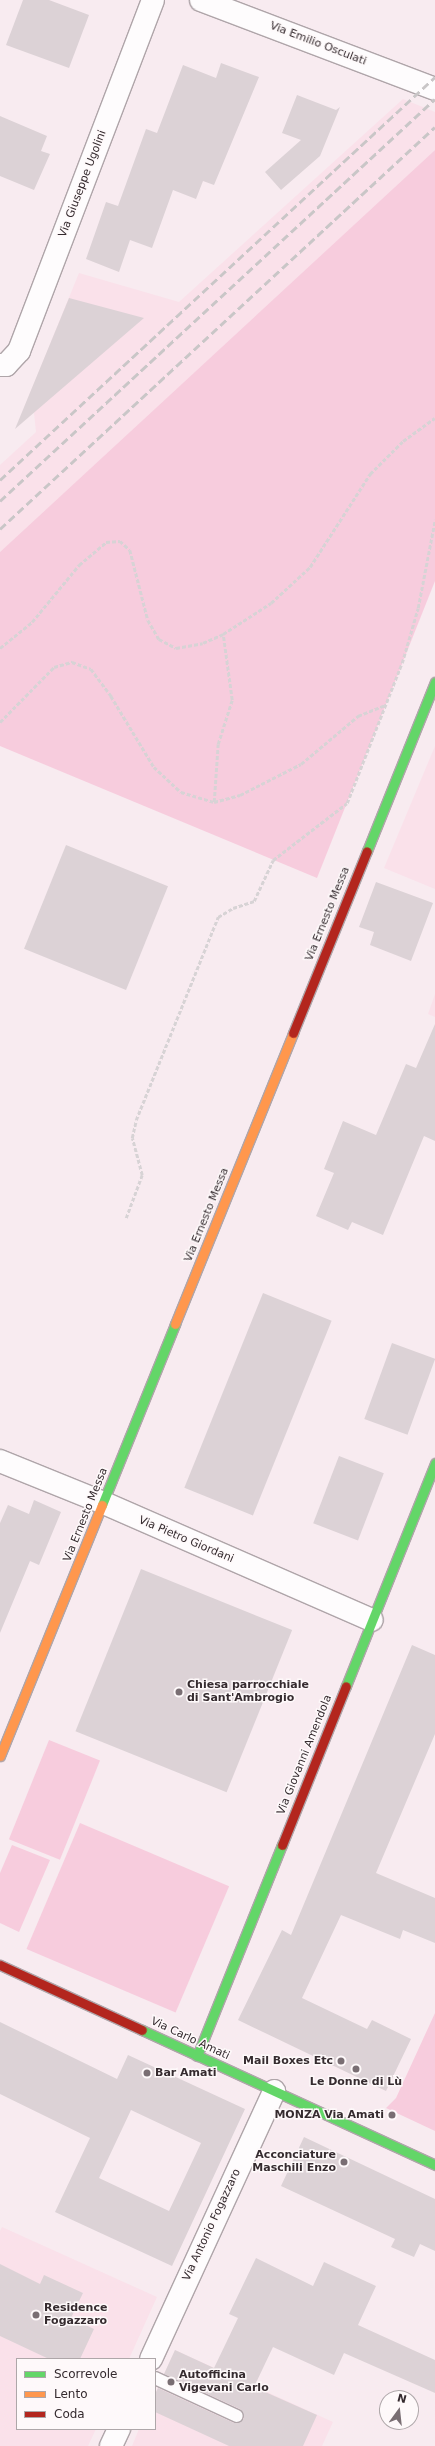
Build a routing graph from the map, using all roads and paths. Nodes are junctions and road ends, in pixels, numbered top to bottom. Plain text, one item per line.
1 (153, 0) edge
2 (201, 0) edge
3 (435, 89) edge
4 (3, 365) edge
5 (435, 418) edge
6 (435, 520) edge
7 (223, 634) junction
8 (0, 648) edge
9 (435, 682) edge
10 (386, 705) junction
11 (0, 722) edge
12 (214, 802) junction
13 (126, 1218) dead end
14 (0, 1461) edge
15 (435, 1463) edge
16 (104, 1503) junction
17 (372, 1620) junction
18 (0, 1756) edge
19 (0, 1965) edge
20 (197, 2056) junction
21 (274, 2091) junction
22 (435, 2165) edge
23 (151, 2358) edge
24 (156, 2378) edge
25 (237, 2416) dead end
26 (119, 2430) edge
27 (111, 2446) edge

1 - 4 street, Via Giuseppe Ugolini
2 - 3 street, Via Emilio Osculati
5 - 7 path
6 - 10 path
7 - 8 path
7 - 12 path
9 - 16 street, Via Ernesto Messa
10 - 12 path
10 - 13 path
11 - 12 path
14 - 16 street, Via Pietro Giordani
15 - 17 street, Via Giovanni Amendola
16 - 17 street, Via Pietro Giordani
16 - 18 street, Via Ernesto Messa
17 - 20 street, Via Giovanni Amendola
19 - 20 street, Via Carlo Amati
20 - 21 street, Via Carlo Amati
21 - 22 street, Via Carlo Amati
21 - 23 street, Via Antonio Fogazzaro
24 - 25 lane
26 - 27 street

